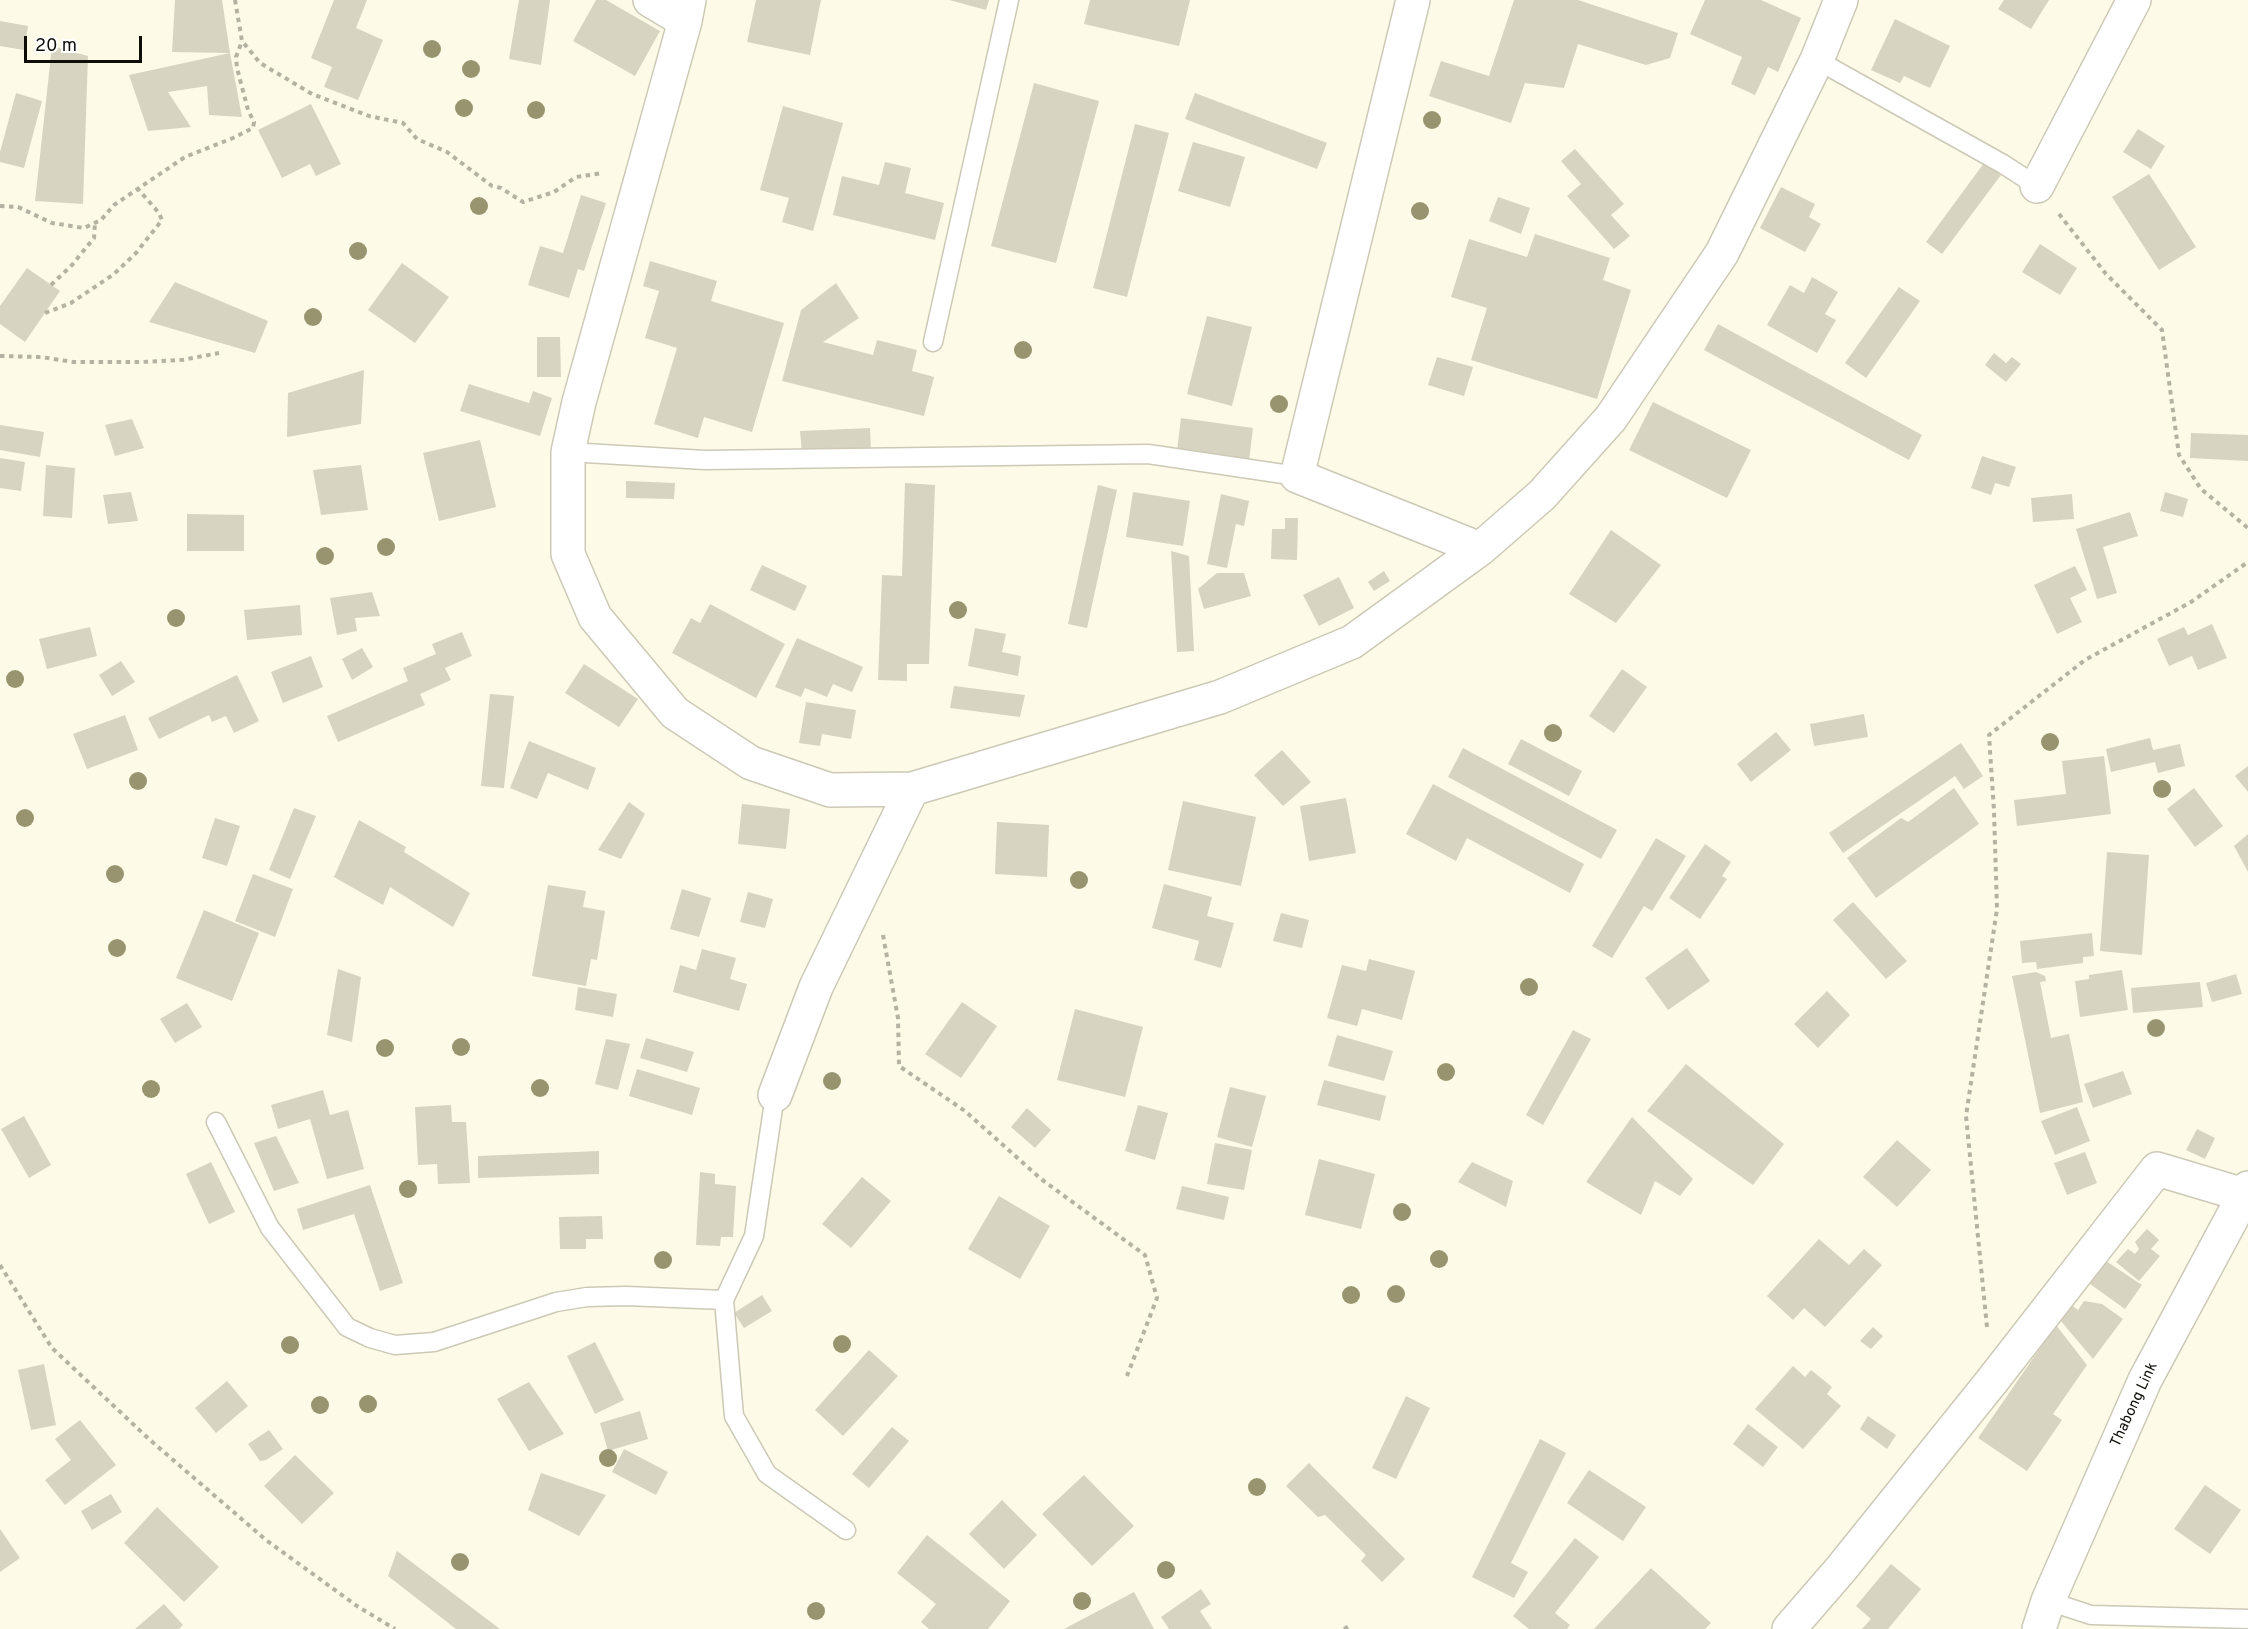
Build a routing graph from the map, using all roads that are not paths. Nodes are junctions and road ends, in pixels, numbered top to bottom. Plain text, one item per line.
1 (650, 0) edge
2 (1009, 0) edge
3 (1413, 0) edge
4 (1842, 0) edge
5 (2134, 0) edge
6 (687, 10) edge
7 (1817, 60) junction
8 (2037, 186) joint
9 (933, 342) dead end
10 (568, 452) junction
11 (1297, 476) junction
12 (1480, 549) junction
13 (912, 789) junction
14 (775, 1095) joint
15 (216, 1122) dead end
16 (2246, 1191) edge
17 (724, 1300) junction
18 (846, 1530) dead end
19 (2043, 1615) edge
20 (2248, 1619) edge
21 (1789, 1629) edge

1 - 6 street
2 - 9 lane
3 - 11 street
4 - 7 street
5 - 8 street
6 - 10 street
7 - 8 lane
7 - 12 street
10 - 11 lane
10 - 13 street
11 - 12 street
12 - 13 street
13 - 14 street
14 - 17 lane
15 - 17 lane
16 - 19 street, Thabong Link
16 - 21 street
17 - 18 lane
19 - 20 lane

